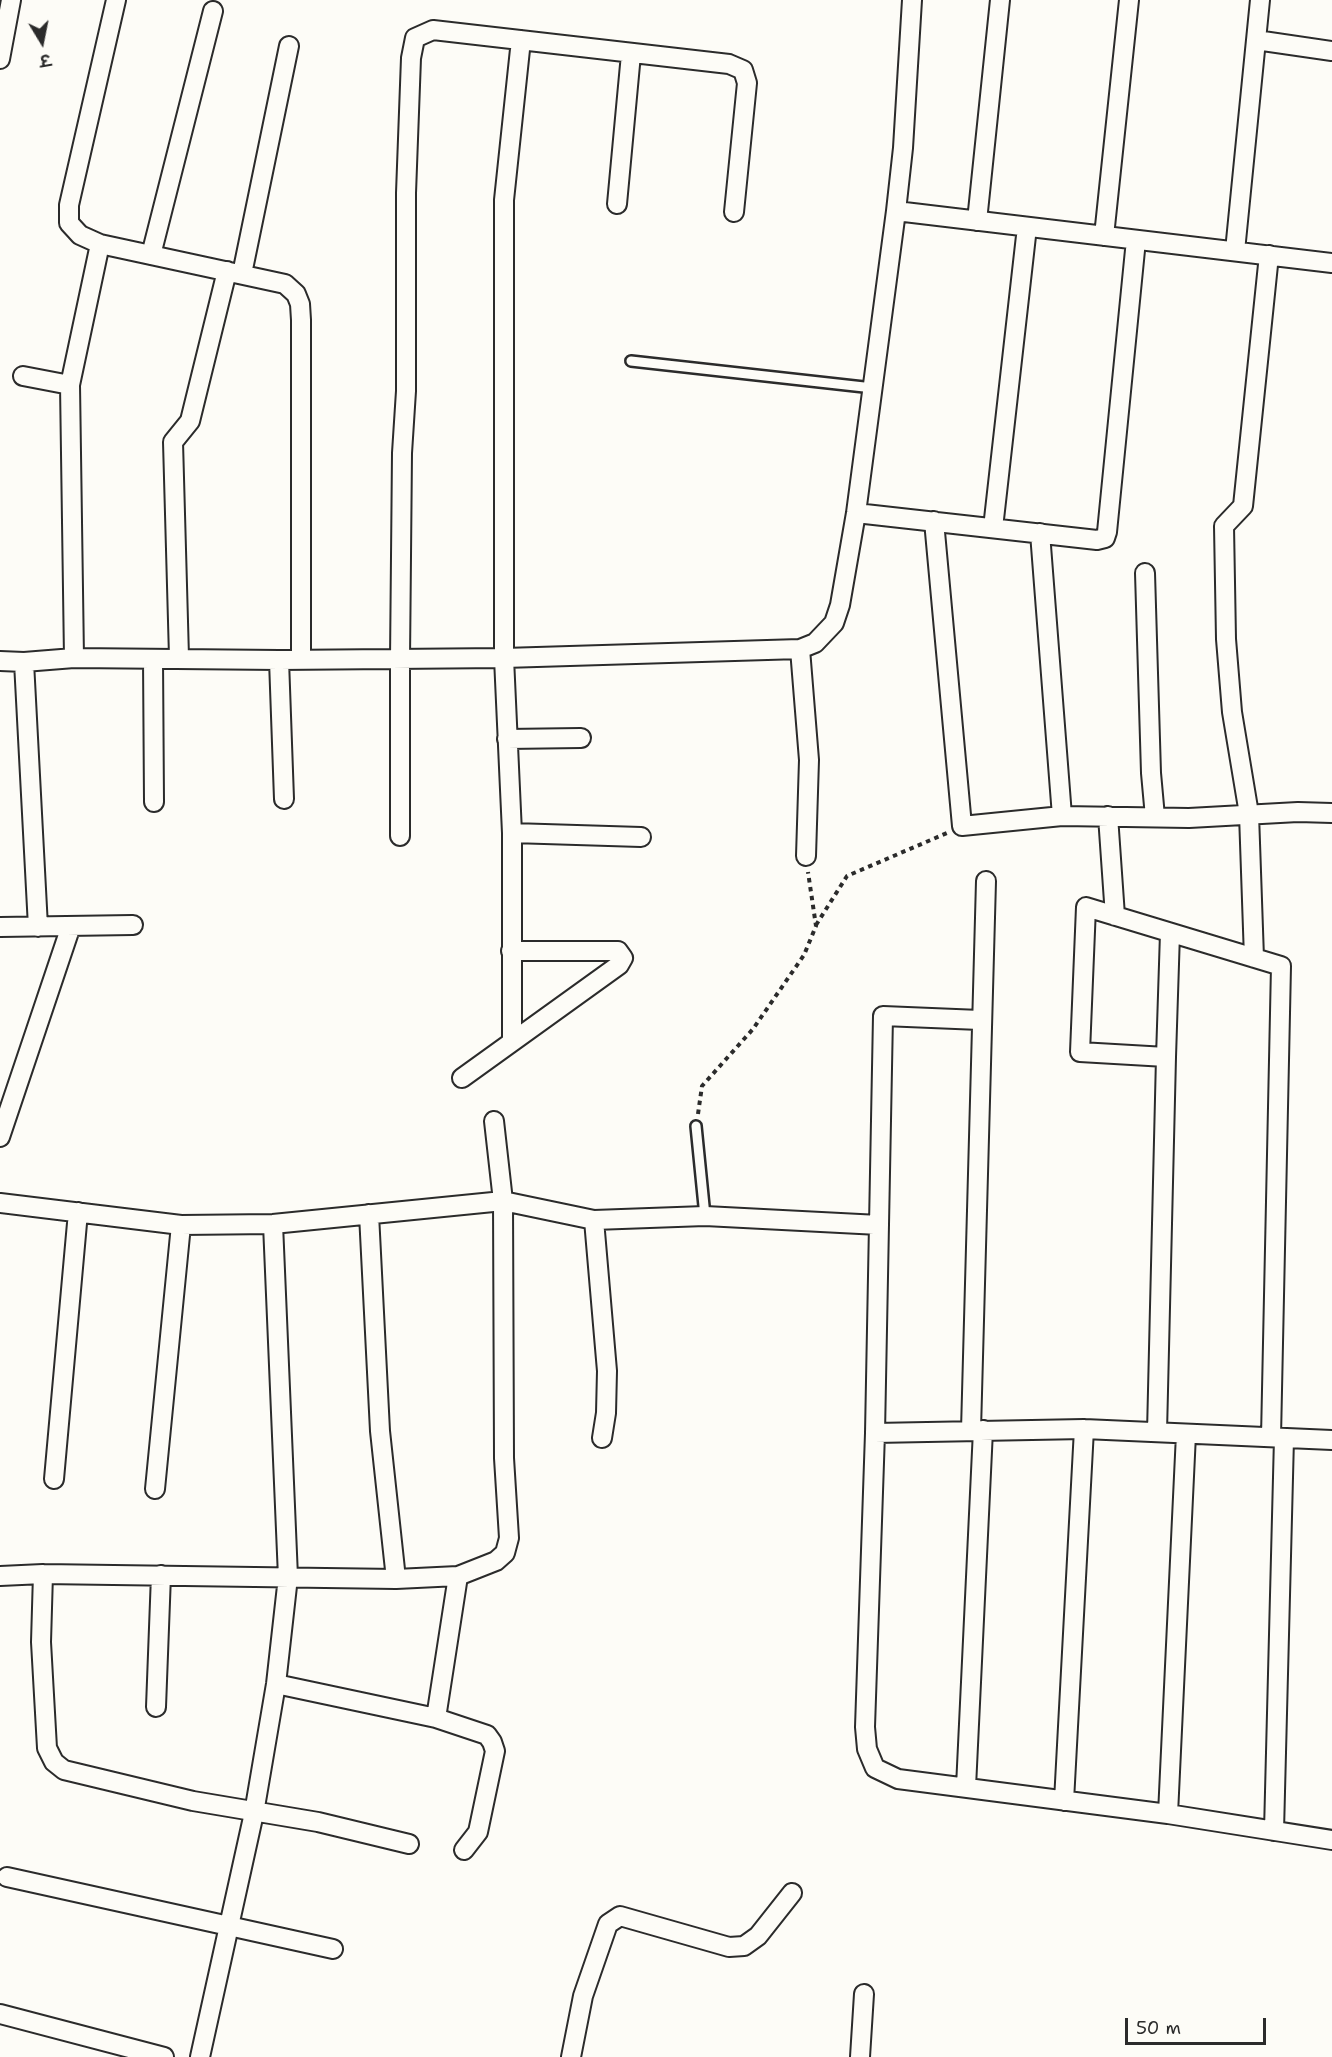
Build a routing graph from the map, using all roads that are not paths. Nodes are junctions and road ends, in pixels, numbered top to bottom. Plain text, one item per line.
1 (11, 0) edge
2 (116, 0) edge
3 (912, 0) edge
4 (1000, 0) edge
5 (1129, 0) edge
6 (1260, 0) edge
7 (213, 11) dead end
8 (520, 40) junction
9 (1256, 40) junction
10 (289, 46) dead end
11 (1332, 51) edge
12 (631, 54) junction
13 (0, 59) edge
14 (618, 204) dead end
15 (896, 211) junction
16 (734, 212) dead end
17 (977, 221) junction
18 (1027, 227) junction
19 (1104, 236) junction
20 (1136, 240) junction
21 (100, 244) junction
22 (1234, 251) junction
23 (151, 255) junction
24 (1269, 255) junction
25 (1332, 263) edge
26 (234, 273) junction
27 (631, 361) dead end
28 (23, 376) dead end
29 (70, 385) junction
30 (873, 388) junction
31 (856, 513) junction
32 (934, 521) junction
33 (993, 528) junction
34 (1040, 532) junction
35 (1145, 573) dead end
36 (800, 649) junction
37 (179, 657) junction
38 (74, 658) junction
39 (504, 658) junction
40 (153, 659) junction
41 (301, 659) junction
42 (400, 659) junction
43 (279, 660) junction
44 (0, 661) edge
45 (24, 662) junction
46 (581, 738) dead end
47 (507, 739) junction
48 (284, 800) dead end
49 (154, 802) dead end
50 (1332, 813) edge
51 (1249, 814) junction
52 (1062, 816) junction
53 (1108, 816) junction
54 (1155, 817) junction
55 (512, 834) junction
56 (400, 836) dead end
57 (641, 837) dead end
58 (806, 856) road end
59 (986, 880) dead end
60 (1115, 916) junction
61 (133, 925) dead end
62 (70, 926) junction
63 (0, 927) edge
64 (38, 927) junction
65 (1170, 933) junction
66 (511, 951) junction
67 (1254, 958) junction
68 (980, 1020) junction
69 (512, 1042) junction
70 (1166, 1057) junction
71 (462, 1078) dead end
72 (494, 1121) dead end
73 (696, 1126) road end
74 (0, 1137) edge
75 (502, 1201) junction
76 (0, 1203) edge
77 (78, 1212) junction
78 (369, 1214) junction
79 (705, 1216) junction
80 (594, 1220) junction
81 (273, 1224) junction
82 (181, 1225) junction
83 (879, 1225) junction
84 (1084, 1429) junction
85 (976, 1430) junction
86 (1157, 1432) junction
87 (875, 1433) junction
88 (1186, 1434) junction
89 (602, 1438) dead end
90 (1277, 1438) junction
91 (1332, 1443) edge
92 (54, 1479) dead end
93 (155, 1489) dead end
94 (43, 1574) junction
95 (161, 1575) junction
96 (0, 1576) edge
97 (458, 1576) junction
98 (288, 1577) junction
99 (396, 1579) junction
100 (276, 1684) junction
101 (156, 1707) dead end
102 (436, 1718) junction
103 (966, 1787) junction
104 (1064, 1801) junction
105 (254, 1813) junction
106 (1168, 1814) junction
107 (1274, 1831) junction
108 (1332, 1840) edge
109 (409, 1844) dead end
110 (464, 1850) dead end
111 (7, 1877) dead end
112 (792, 1893) dead end
113 (229, 1926) junction
114 (333, 1949) dead end
115 (864, 1994) dead end
116 (0, 2014) edge
117 (164, 2057) edge
118 (200, 2057) edge
119 (571, 2057) edge
120 (860, 2057) edge

1 - 13 street
2 - 21 street
3 - 15 street
4 - 17 street
5 - 19 street
6 - 9 street
7 - 23 street
8 - 12 street
8 - 39 street
8 - 42 street
9 - 11 street
9 - 22 street
10 - 26 street
12 - 14 street
12 - 16 street
15 - 17 street
15 - 30 street
17 - 18 street
18 - 19 street
18 - 33 street
19 - 20 street
20 - 22 street
20 - 34 street
21 - 23 street
21 - 29 street
22 - 24 street
23 - 26 street
24 - 25 street
24 - 51 street
26 - 37 street
26 - 41 street
27 - 30 lane
28 - 29 street
29 - 38 street
30 - 31 street
31 - 32 street
31 - 36 street
32 - 33 street
32 - 52 street
33 - 34 street
34 - 52 street
35 - 54 street
36 - 39 street
36 - 58 street
37 - 40 street
37 - 43 street
38 - 40 street
38 - 45 street
39 - 42 street
39 - 47 street
40 - 49 street
41 - 42 street
41 - 43 street
42 - 56 street
43 - 48 street
44 - 45 street
45 - 64 street
46 - 47 street
47 - 55 street
50 - 51 street
51 - 54 street
51 - 67 street
52 - 53 street
53 - 54 street
53 - 60 street
55 - 57 street
55 - 66 street
59 - 68 street
60 - 65 street
60 - 70 street
61 - 62 street
62 - 64 street
62 - 74 street
63 - 64 street
65 - 67 street
65 - 70 street
66 - 69 street
66 - 69 street
67 - 90 street
68 - 83 street
68 - 85 street
69 - 71 street
70 - 86 street
72 - 75 street
73 - 79 lane
75 - 78 street
75 - 80 street
75 - 97 street
76 - 77 street
77 - 82 street
77 - 92 street
78 - 81 street
78 - 99 street
79 - 80 street
79 - 83 street
80 - 89 street
81 - 82 street
81 - 98 street
82 - 93 street
83 - 87 street
84 - 85 street
84 - 86 street
84 - 104 street
85 - 87 street
85 - 103 street
86 - 88 street
87 - 103 street
88 - 90 street
88 - 106 street
90 - 91 street
90 - 107 street
94 - 95 street
94 - 96 street
94 - 105 street
95 - 98 street
95 - 101 street
97 - 99 street
97 - 102 street
98 - 99 street
98 - 100 street
100 - 102 street
100 - 105 street
102 - 110 street
103 - 104 street
104 - 106 street
105 - 109 street
105 - 113 street
106 - 107 street
107 - 108 street
111 - 113 street
112 - 119 street
113 - 114 street
113 - 118 street
115 - 120 street
116 - 117 street

